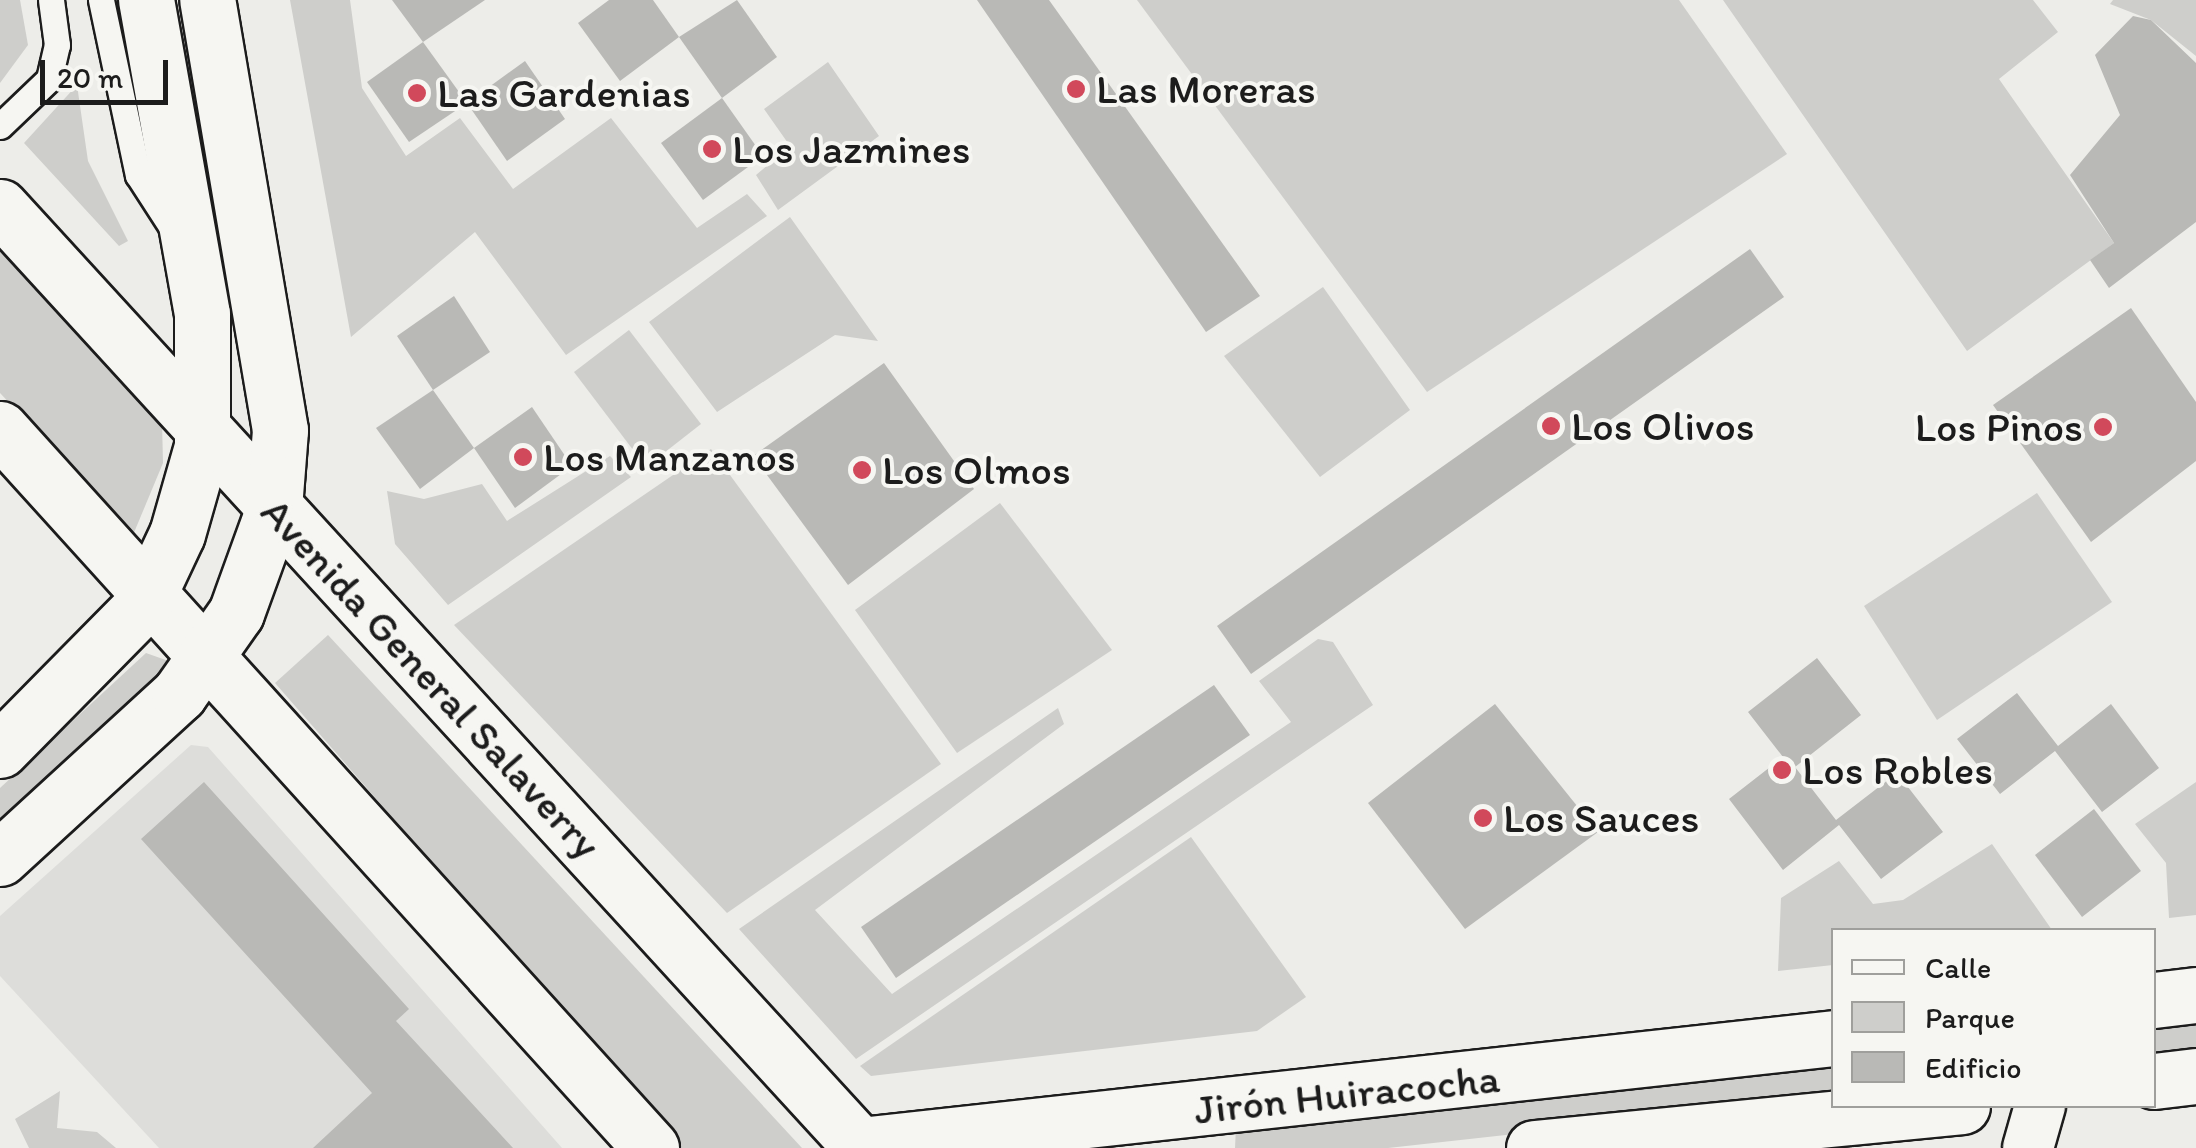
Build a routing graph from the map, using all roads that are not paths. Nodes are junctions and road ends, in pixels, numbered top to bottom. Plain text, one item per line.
1 (51, 0) edge
2 (101, 0) edge
3 (146, 0) edge
4 (207, 0) edge
5 (0, 126) edge
6 (0, 207) edge
7 (193, 260) junction
8 (0, 429) edge
9 (204, 432) junction
10 (274, 508) junction
11 (151, 592) junction
12 (209, 656) junction
13 (0, 750) edge
14 (0, 858) edge
15 (2196, 994) edge
16 (2156, 1000) edge
17 (1831, 1038) edge
18 (2196, 1076) edge
19 (2156, 1081) edge
20 (1942, 1108) edge
21 (2039, 1108) edge
22 (1198, 1129) edge
23 (861, 1146) edge
24 (651, 1148) edge
25 (1534, 1148) edge
26 (2028, 1148) edge

1 - 5 lane
2 - 7 lane
3 - 7 main road
4 - 10 main road
6 - 9 main road, Avenida General Salaverry
7 - 9 main road
8 - 11 main road
9 - 10 main road, Avenida General Salaverry
9 - 11 main road
10 - 12 main road
10 - 23 main road, Avenida General Salaverry
11 - 12 main road
11 - 13 main road
12 - 14 main road
12 - 24 main road
15 - 16 main road
17 - 22 main road, Jirón Huiracocha
18 - 19 main road
20 - 25 main road, Jirón Huiracocha
21 - 26 street
22 - 23 main road, Jirón Huiracocha

